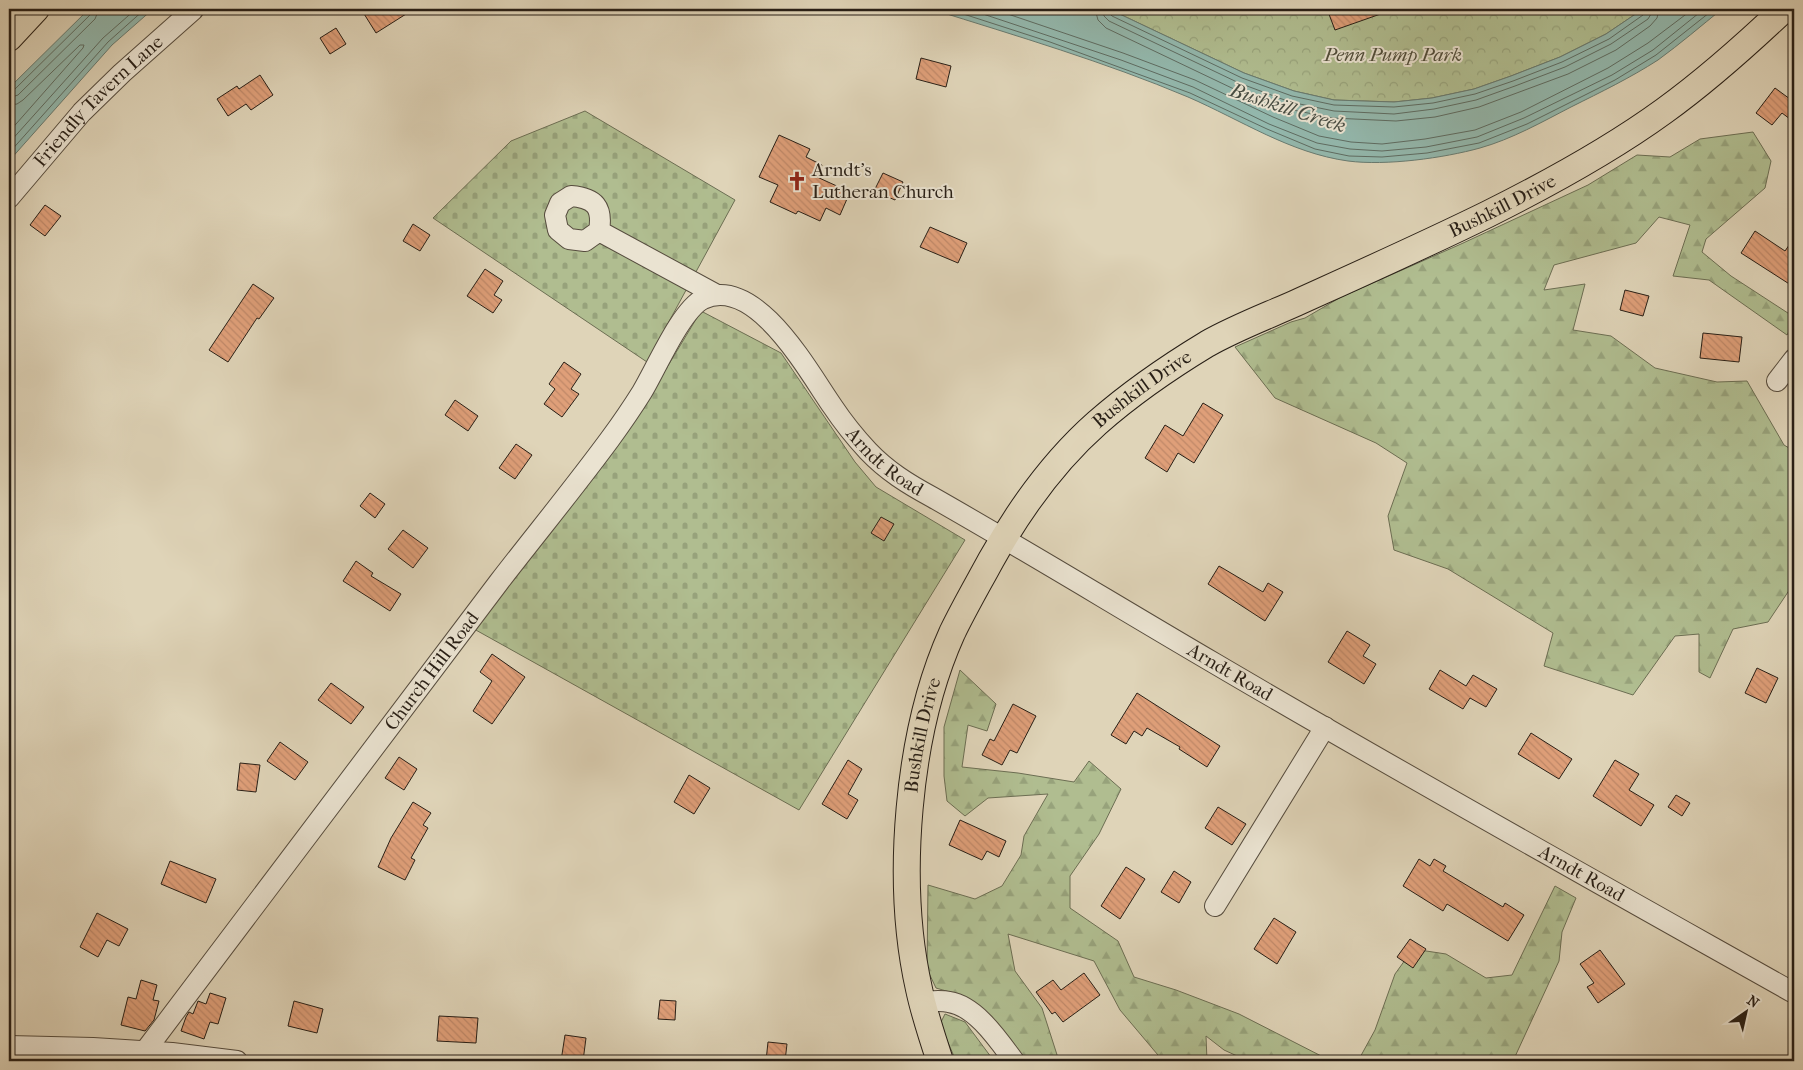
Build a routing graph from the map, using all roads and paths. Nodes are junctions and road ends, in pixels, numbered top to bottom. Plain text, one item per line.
1 (36, 9) edge
2 (1784, 9) edge
3 (193, 10) edge
4 (9, 38) edge
5 (9, 198) edge
6 (599, 231) dead end
7 (717, 295) junction
8 (1794, 359) edge
9 (1777, 381) dead end
10 (1004, 538) junction
11 (1325, 727) junction
12 (1215, 906) dead end
13 (1794, 993) edge
14 (922, 1002) junction
15 (9, 1046) edge
16 (145, 1051) junction
17 (237, 1061) edge
18 (940, 1061) edge
19 (1014, 1061) edge

1 - 4 main road
2 - 10 main road, Bushkill Drive
3 - 5 street, Friendly Tavern Lane
6 - 7 street, Arndt Road
7 - 10 street, Arndt Road
7 - 16 street, Church Hill Road
8 - 9 street
10 - 11 street, Arndt Road
10 - 14 main road, Bushkill Drive
11 - 12 street
11 - 13 street, Arndt Road
14 - 18 main road, Bushkill Drive
14 - 19 street
15 - 16 street
16 - 17 street

